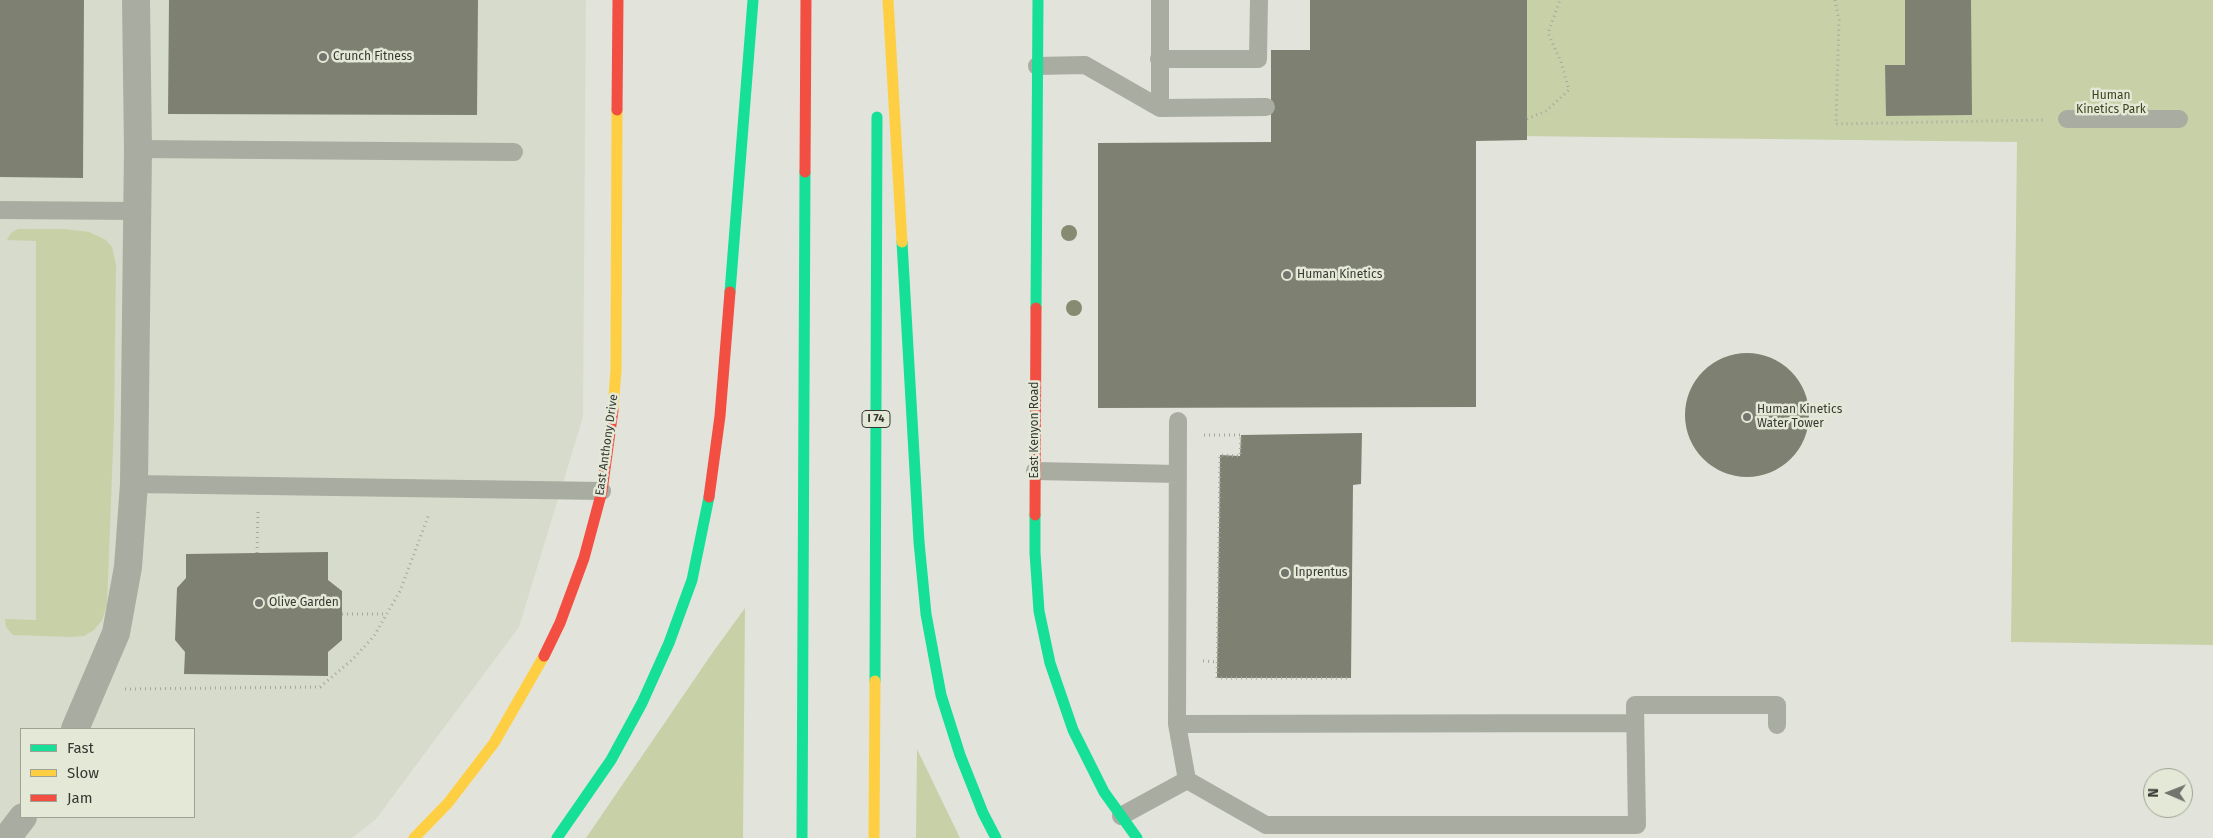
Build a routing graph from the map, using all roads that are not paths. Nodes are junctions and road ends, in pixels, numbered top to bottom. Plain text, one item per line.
1 (136, 0) edge
2 (618, 0) edge
3 (753, 0) edge
4 (806, 0) edge
5 (878, 0) edge
6 (888, 0) edge
7 (1038, 0) edge
8 (1160, 0) edge
9 (1259, 0) edge
10 (878, 30) dead end
11 (1159, 59) junction
12 (1037, 66) junction
13 (1266, 107) dead end
14 (1160, 108) junction
15 (878, 110) dead end
16 (2067, 119) road end
17 (2180, 120) dead end
18 (138, 149) junction
19 (514, 152) dead end
20 (0, 210) edge
21 (137, 210) junction
22 (1178, 428) road end
23 (1035, 471) junction
24 (1178, 474) junction
25 (134, 484) junction
26 (602, 491) junction
27 (1635, 723) junction
28 (1177, 724) junction
29 (1777, 725) dead end
30 (75, 728) edge
31 (1187, 780) junction
32 (1121, 816) junction
33 (22, 818) edge
34 (7, 838) edge
35 (414, 838) edge
36 (557, 838) edge
37 (802, 838) edge
38 (874, 838) edge
39 (996, 838) edge
40 (1136, 838) edge

1 - 18 street
2 - 26 main road, East Anthony Drive
3 - 36 main road
4 - 37 main road
5 - 10 main road
6 - 39 main road
7 - 12 main road, East Kenyon Road
8 - 11 lane
9 - 11 lane
11 - 14 lane
12 - 14 lane
12 - 23 main road, East Kenyon Road
13 - 14 lane
15 - 38 main road, I 74
16 - 17 lane
18 - 19 lane
18 - 21 street
20 - 21 lane
21 - 25 street
22 - 24 lane
23 - 24 lane
23 - 32 main road, East Kenyon Road
24 - 28 lane
25 - 26 lane
25 - 30 street
26 - 35 main road, East Anthony Drive
27 - 28 lane
27 - 29 lane
27 - 31 lane
28 - 31 lane
31 - 32 lane
32 - 40 main road, East Kenyon Road
33 - 34 street

